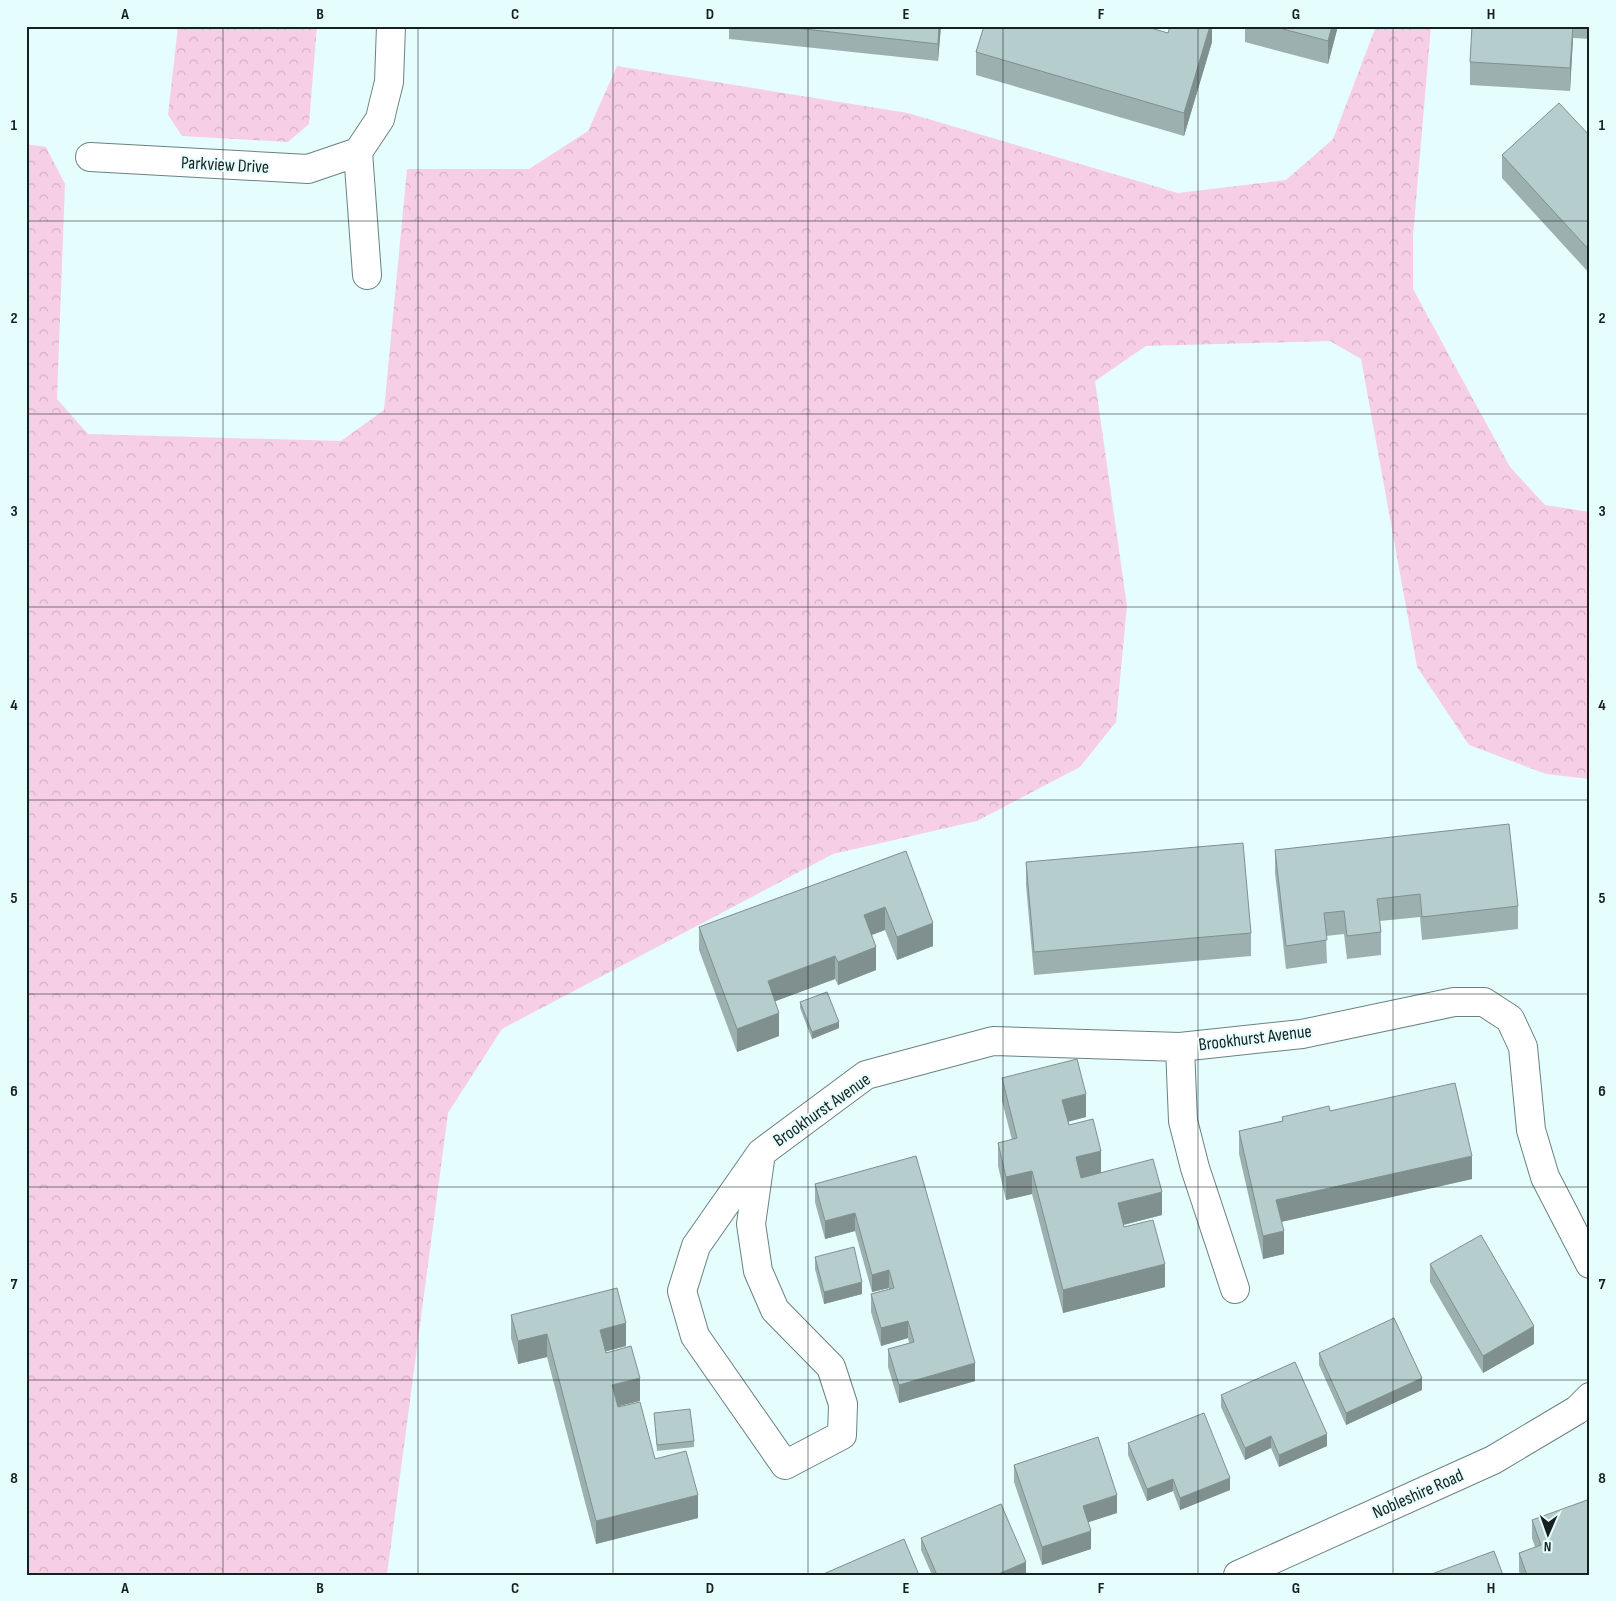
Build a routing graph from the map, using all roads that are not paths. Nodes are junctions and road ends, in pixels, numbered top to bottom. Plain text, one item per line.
1 (391, 26) edge
2 (358, 152) junction
3 (90, 157) dead end
4 (367, 275) dead end
5 (1180, 1047) junction
6 (761, 1152) junction
7 (1590, 1264) edge
8 (1235, 1289) dead end
9 (1590, 1397) edge
10 (1238, 1575) edge

1 - 2 street
2 - 3 street, Parkview Drive
2 - 4 street
5 - 6 street, Brookhurst Avenue
5 - 7 street, Brookhurst Avenue
5 - 8 street
6 - 6 street, Brookhurst Avenue
9 - 10 street, Nobleshire Road

